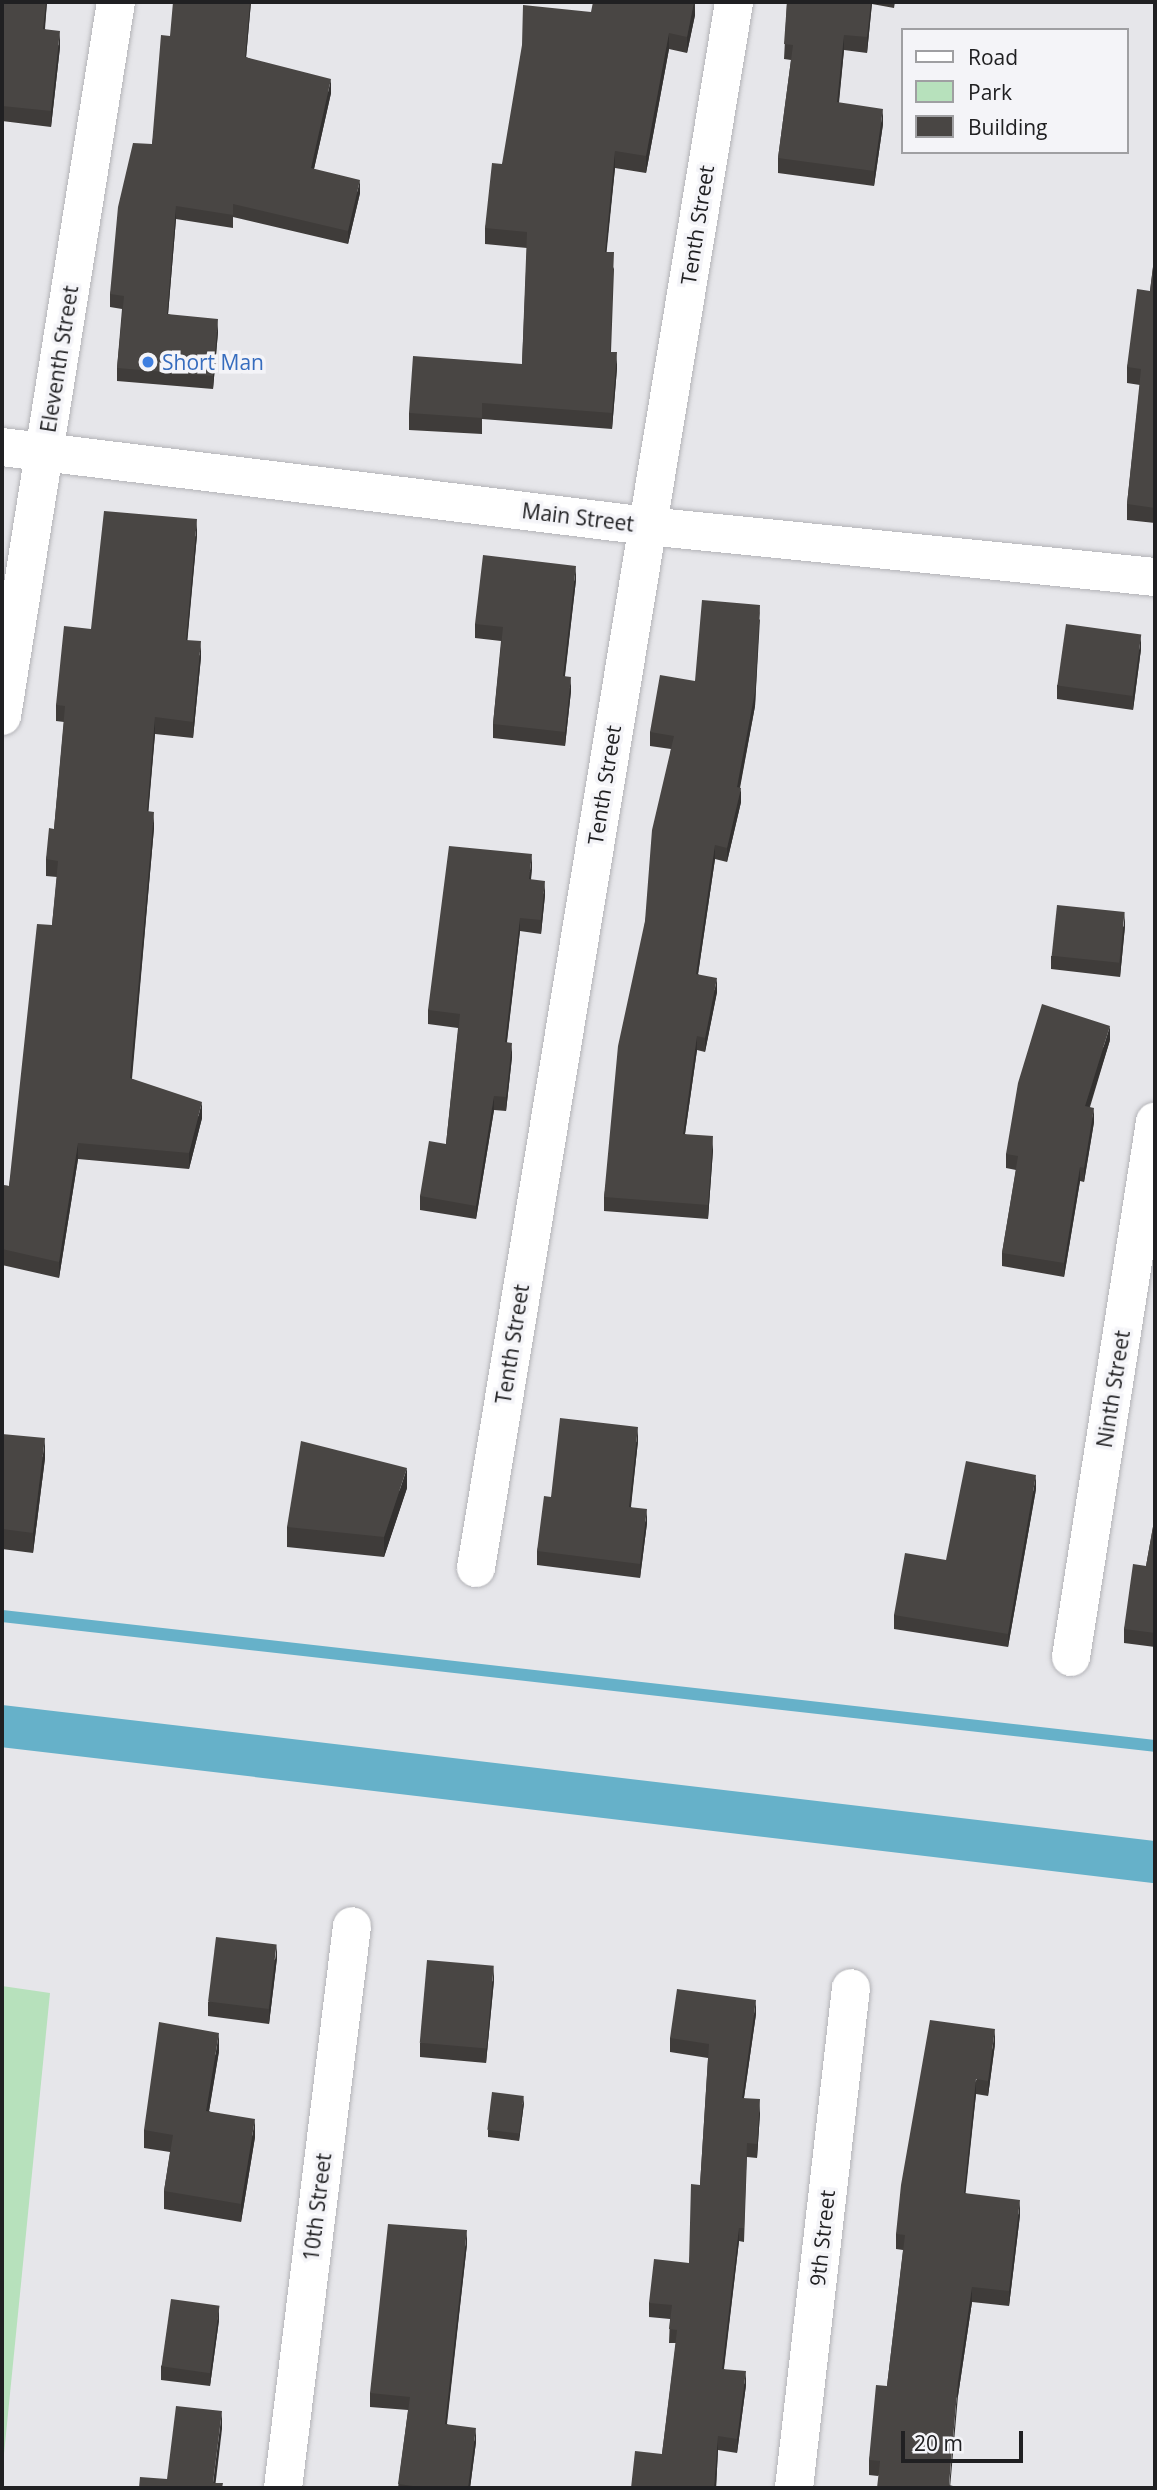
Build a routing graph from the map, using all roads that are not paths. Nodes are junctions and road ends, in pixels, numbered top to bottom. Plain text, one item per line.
1 (116, 2) edge
2 (734, 2) edge
3 (2, 447) edge
4 (44, 450) junction
5 (647, 526) junction
6 (1155, 577) edge
7 (2, 716) edge
8 (1155, 1122) edge
9 (476, 1568) dead end
10 (1071, 1657) dead end
11 (352, 1926) dead end
12 (850, 1988) dead end
13 (283, 2488) edge
14 (794, 2488) edge

1 - 4 street, Eleventh Street
2 - 5 street, Tenth Street
3 - 4 street, Main Street
4 - 5 street, Main Street
4 - 7 street, Eleventh Street
5 - 6 street, Main Street
5 - 9 street, Tenth Street
8 - 10 street, Ninth Street
11 - 13 street, 10th Street
12 - 14 street, 9th Street

